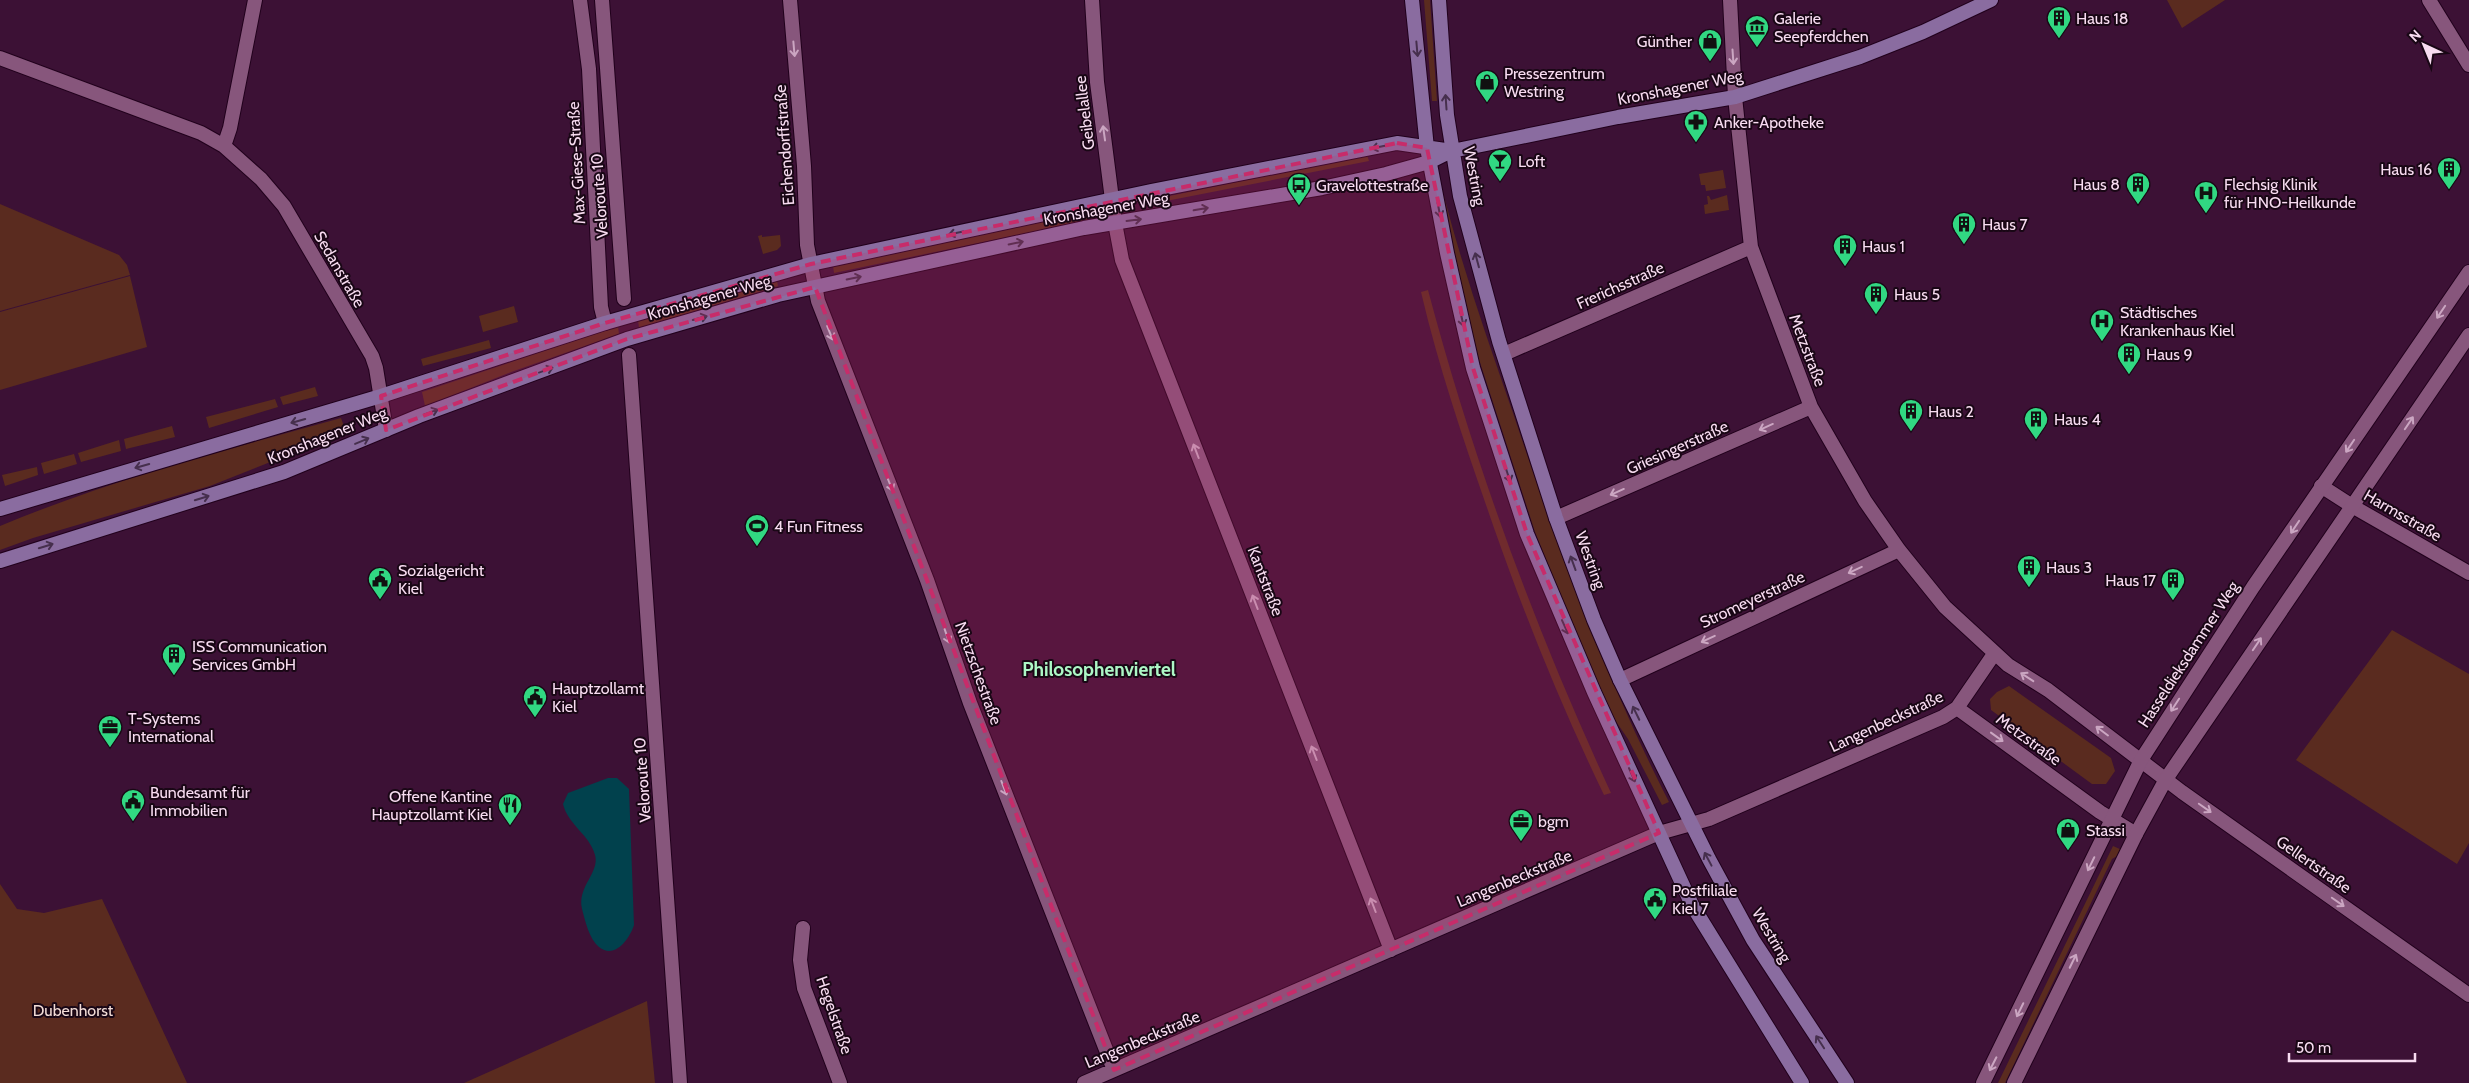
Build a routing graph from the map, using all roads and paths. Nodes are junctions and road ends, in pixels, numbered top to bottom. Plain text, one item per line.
1 (255, 0) edge
2 (580, 0) edge
3 (602, 0) edge
4 (790, 0) edge
5 (1092, 0) edge
6 (1412, 0) edge
7 (1439, 0) edge
8 (1730, 0) edge
9 (1991, 0) edge
10 (2429, 0) edge
11 (0, 58) edge
12 (2469, 65) edge
13 (1734, 98) junction
14 (224, 146) junction
15 (1427, 148) junction
16 (1452, 151) junction
17 (1429, 162) junction
18 (1112, 200) junction
19 (1115, 223) junction
20 (1751, 247) junction
21 (811, 264) junction
22 (2469, 272) edge
23 (815, 286) junction
24 (624, 299) dead end
25 (604, 323) junction
26 (2467, 343) edge
27 (1504, 354) junction
28 (629, 355) dead end
29 (381, 396) junction
30 (1811, 407) junction
31 (386, 430) junction
32 (2322, 486) junction
33 (2352, 506) junction
34 (0, 508) edge
35 (1556, 518) junction
36 (1899, 550) junction
37 (0, 561) edge
38 (2469, 573) edge
39 (1994, 654) junction
40 (1620, 680) junction
41 (1957, 708) junction
42 (2141, 760) junction
43 (2166, 779) junction
44 (2111, 819) junction
45 (1691, 825) junction
46 (1659, 833) junction
47 (2136, 834) junction
48 (803, 928) dead end
49 (1391, 950) junction
50 (2469, 995) edge
51 (1114, 1070) junction
52 (680, 1083) edge
53 (840, 1083) edge
54 (1084, 1083) edge
55 (1802, 1083) edge
56 (1847, 1083) edge
57 (1983, 1083) edge
58 (2014, 1083) edge

1 - 14 street
2 - 25 street, Max-Giese-Straße
3 - 24 street, Veloroute 10
4 -> 21 street, Eichendorffstraße
18 -> 5 street, Geibelallee
6 -> 15 main road
16 -> 7 main road, Westring
8 -> 13 street, Metzstraße
9 - 13 main road, Kronshagener Weg
10 - 12 street
11 - 14 street, Sedanstraße
13 - 16 main road, Kronshagener Weg
13 - 20 street, Metzstraße
14 - 29 street, Sedanstraße
15 - 16 main road, Kronshagener Weg
15 - 17 main road
15 -> 18 main road, Kronshagener Weg
16 - 17 main road, Kronshagener Weg
27 -> 16 main road, Westring
19 -> 17 main road, Kronshagener Weg
17 -> 46 main road
18 - 19 street, Geibelallee
18 -> 21 main road, Kronshagener Weg
23 -> 19 main road, Kronshagener Weg
49 -> 19 street, Kantstraße
20 - 27 street, Frerichsstraße
20 - 30 street, Metzstraße
21 - 23 street, Eichendorffstraße
21 - 25 main road, Kronshagener Weg
22 -> 32 street, Hasseldieksdammer Weg
31 -> 23 main road, Kronshagener Weg
23 -> 51 street, Nietzschestraße
25 - 29 main road, Kronshagener Weg
33 -> 26 street
27 - 35 main road, Westring
28 - 52 street, Veloroute 10
29 - 31 street, Sedanstraße
29 -> 34 main road, Kronshagener Weg
30 -> 35 street, Griesingerstraße
30 - 36 street, Metzstraße
37 -> 31 main road, Kronshagener Weg
32 - 33 street, Harmsstraße
32 -> 42 street, Hasseldieksdammer Weg
33 - 38 street, Harmsstraße
43 -> 33 street
40 -> 35 main road, Westring
36 - 39 street, Metzstraße
36 -> 40 street, Stromeyerstraße
39 - 41 street
42 -> 39 street, Metzstraße
45 -> 40 main road, Westring
41 -> 44 street, Metzstraße
41 - 45 street, Langenbeckstraße
42 - 43 street, Gellertstraße
42 - 44 street, Hasseldieksdammer Weg
43 - 47 street
43 -> 50 street, Gellertstraße
44 - 47 street, Metzstraße
44 -> 57 street, Hasseldieksdammer Weg
45 - 46 street, Langenbeckstraße
56 -> 45 main road, Westring
46 - 49 street, Langenbeckstraße
46 - 55 main road
58 -> 47 street
48 - 53 street, Hegelstraße
49 - 51 street, Langenbeckstraße
51 - 54 street, Langenbeckstraße

